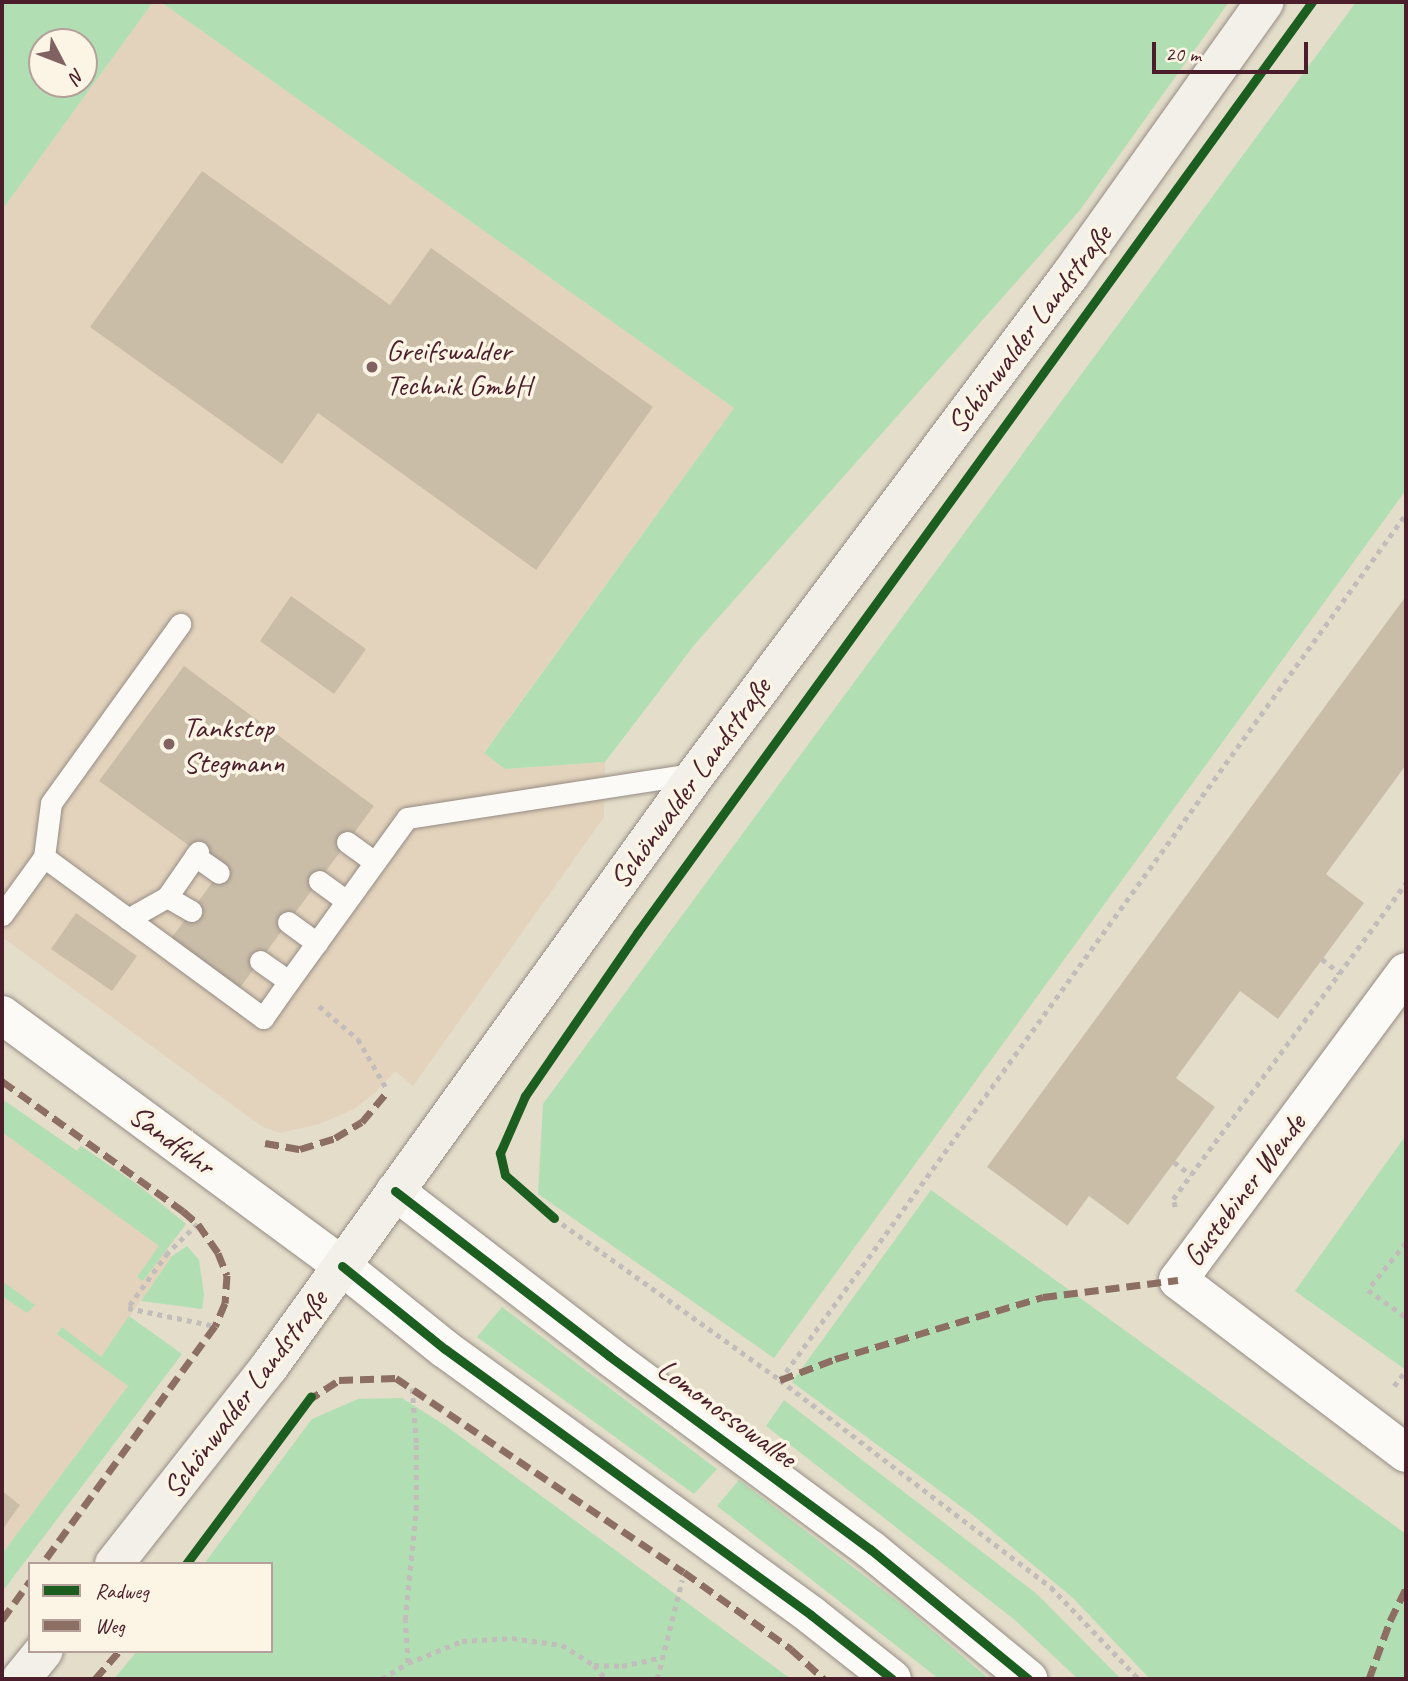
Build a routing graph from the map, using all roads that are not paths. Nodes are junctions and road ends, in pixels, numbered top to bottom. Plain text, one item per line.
1 (1265, 2) edge
2 (180, 624) dead end
3 (696, 773) junction
4 (347, 842) dead end
5 (44, 857) junction
6 (375, 862) junction
7 (219, 873) dead end
8 (319, 881) dead end
9 (167, 897) junction
10 (347, 901) junction
11 (191, 911) dead end
12 (2, 915) edge
13 (128, 919) junction
14 (288, 922) dead end
15 (317, 943) junction
16 (260, 961) dead end
17 (1406, 972) edge
18 (289, 981) junction
19 (2, 1015) edge
20 (395, 1191) junction
21 (342, 1266) junction
22 (1406, 1453) edge
23 (116, 1562) edge
24 (42, 1653) edge
25 (21, 1679) edge
26 (892, 1679) edge
27 (1027, 1679) edge

1 - 3 main road, Schönwalder Landstraße
2 - 5 lane
3 - 6 lane
3 - 20 main road, Schönwalder Landstraße
4 - 6 lane
5 - 12 lane
5 - 13 lane
6 - 10 lane
7 - 9 lane
8 - 10 lane
9 - 11 lane
9 - 13 lane
10 - 15 lane
13 - 18 lane
14 - 15 lane
15 - 18 lane
16 - 18 lane
17 - 22 street, Gustebiner Wende
19 - 21 street, Sandfuhr
20 - 21 main road, Schönwalder Landstraße
20 - 27 street, Lomonossowallee
21 - 23 main road, Schönwalder Landstraße
21 - 26 street
24 - 25 main road

